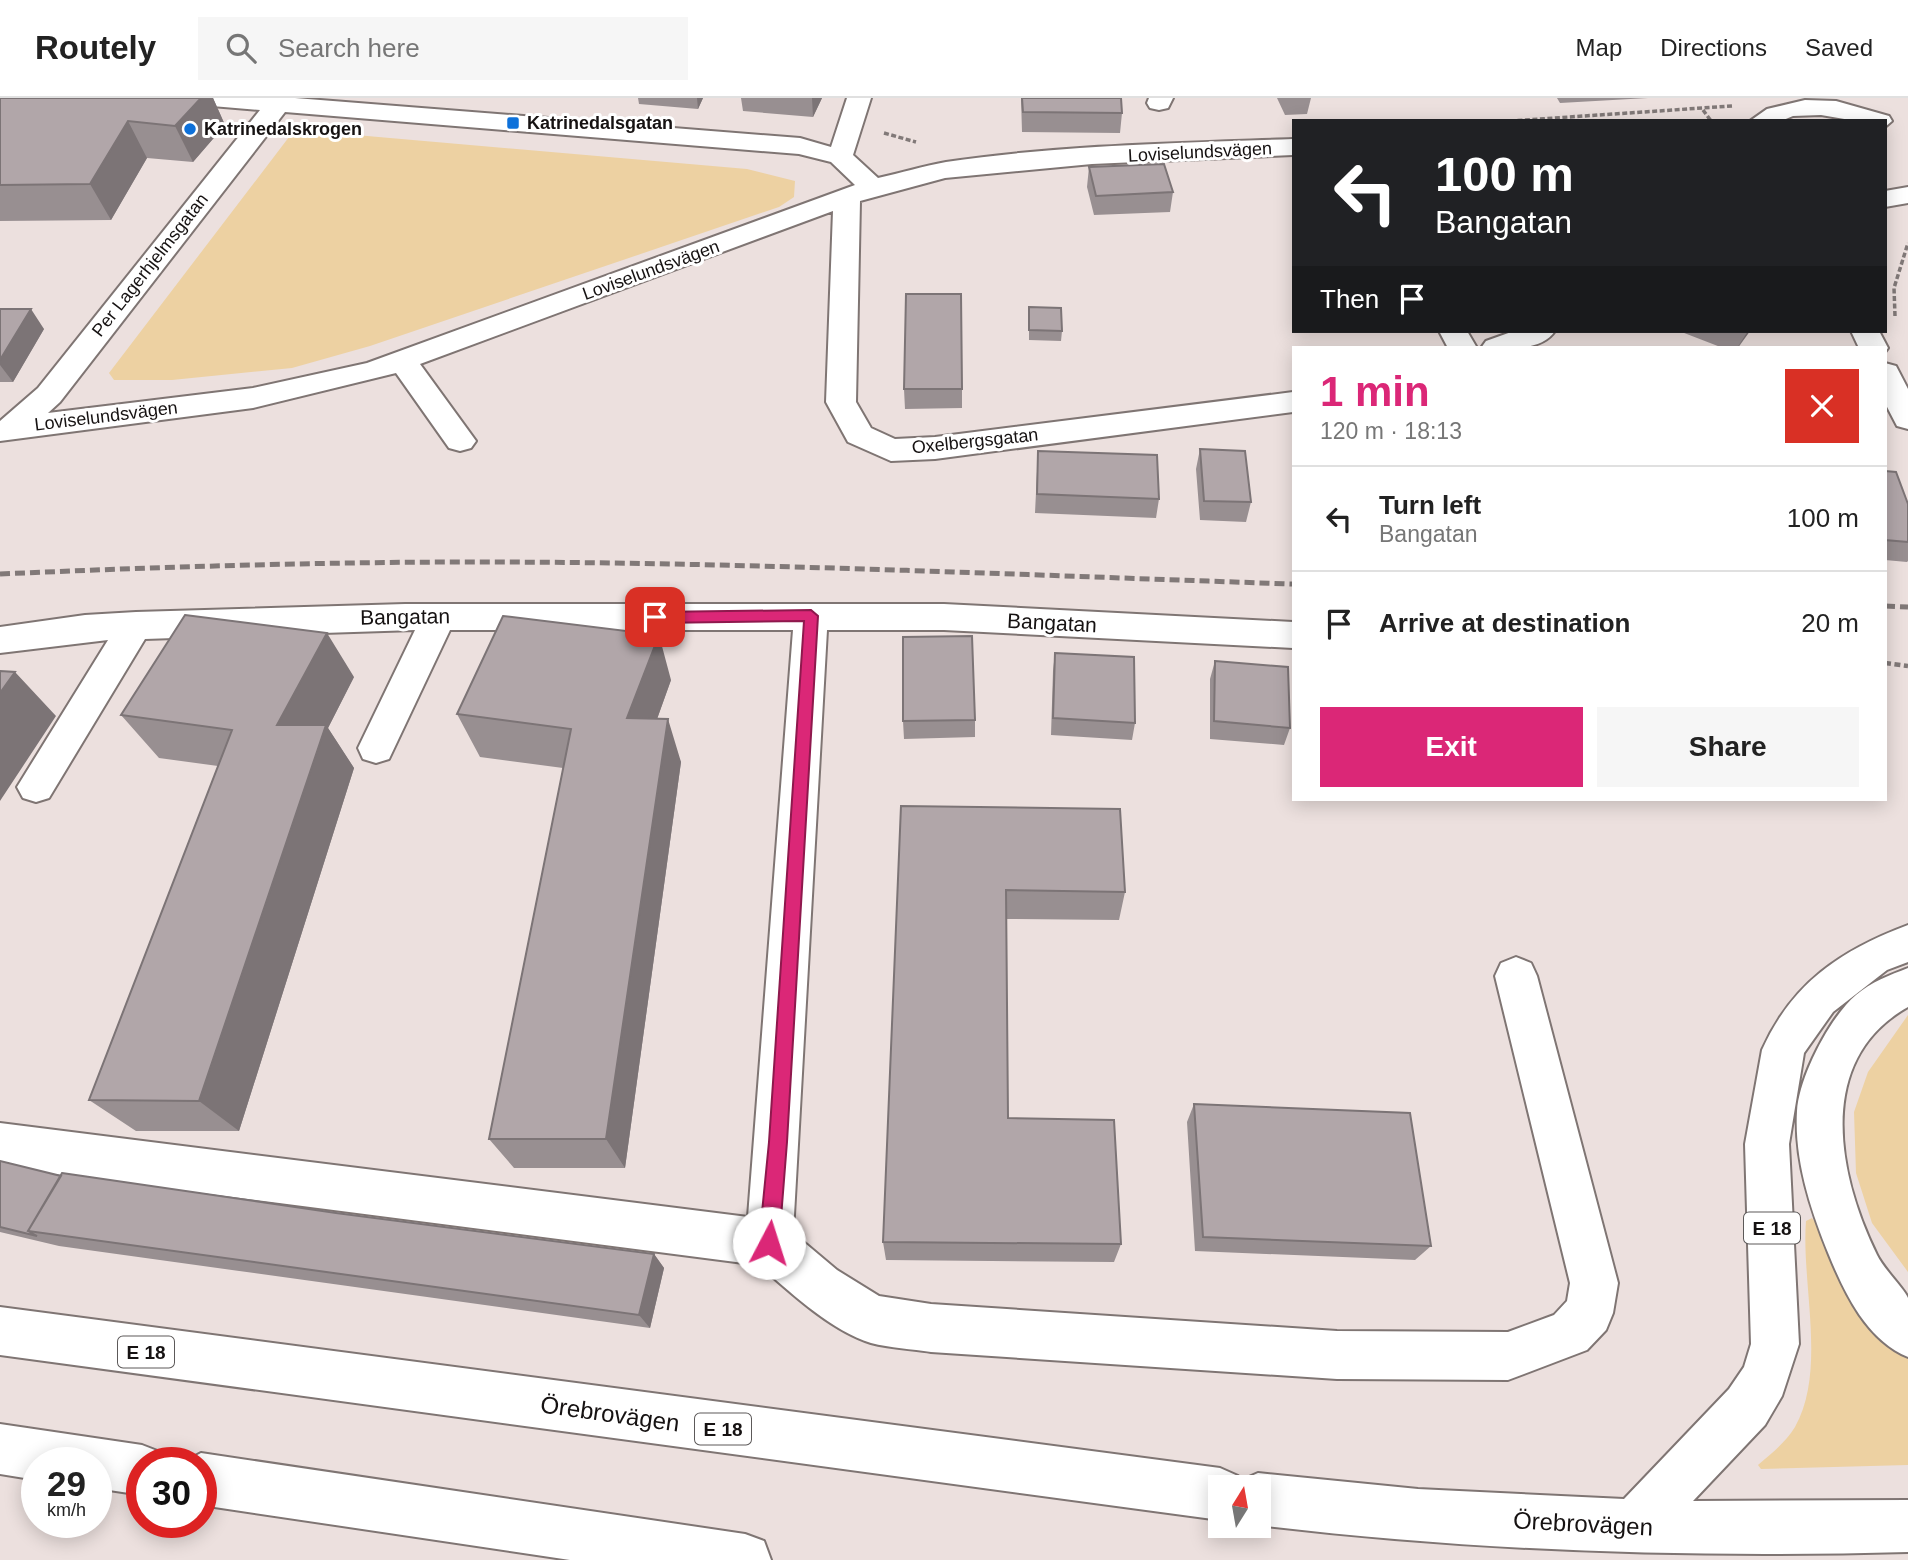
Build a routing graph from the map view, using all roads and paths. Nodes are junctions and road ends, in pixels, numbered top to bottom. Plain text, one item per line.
1 (200, 98) edge
2 (859, 98) edge
3 (1840, 98) edge
4 (279, 101) edge
5 (1702, 109) junction
6 (1764, 112) edge
7 (1542, 119) edge
8 (1710, 119) edge
9 (1876, 119) edge
10 (1881, 119) edge
11 (1292, 147) edge
12 (840, 157) junction
13 (860, 192) junction
14 (1908, 243) edge
15 (1895, 317) dead end
16 (1536, 333) edge
17 (1501, 346) edge
18 (402, 361) junction
19 (1887, 377) edge
20 (1292, 402) edge
21 (1908, 419) edge
22 (5, 430) edge
23 (460, 441) dead end
24 (811, 616) junction
25 (439, 617) junction
26 (136, 625) junction
27 (1292, 635) edge
28 (0, 640) edge
29 (1887, 663) edge
30 (1908, 666) edge
31 (376, 748) dead end
32 (36, 787) dead end
33 (1908, 943) edge
34 (1516, 976) dead end
35 (1908, 987) edge
36 (0, 1145) edge
37 (769, 1243) junction
38 (0, 1331) edge
39 (1908, 1333) edge
40 (0, 1449) edge
41 (21, 1452) edge
42 (217, 1481) edge
43 (1208, 1492) edge
44 (1271, 1500) edge
45 (1635, 1525) junction
46 (1908, 1526) edge
47 (699, 1556) edge
48 (745, 1560) edge

1 - 4 main road
2 - 12 main road
3 - 10 main road
4 - 12 main road
4 - 22 main road, Per Lagerhjelmsgatan
5 - 6 path
5 - 7 path
5 - 8 path
6 - 9 main road
11 - 13 main road, Loviselundsvägen
12 - 13 main road
13 - 18 main road, Loviselundsvägen
13 - 20 main road, Oxelbergsgatan
14 - 15 path
16 - 17 main road
18 - 22 main road, Loviselundsvägen
18 - 23 main road
19 - 21 main road
24 - 25 main road, Bangatan
24 - 27 main road, Bangatan
24 - 37 main road
25 - 26 main road, Bangatan
25 - 31 main road
26 - 28 main road, Bangatan
26 - 32 main road
29 - 30 path
33 - 45 main road, E 18
34 - 37 main road
35 - 39 main road
36 - 37 main road
38 - 43 main road, Örebrovägen / E 18
40 - 41 main road
42 - 47 main road
44 - 45 main road, Örebrovägen
45 - 46 main road, Örebrovägen
47 - 48 main road

